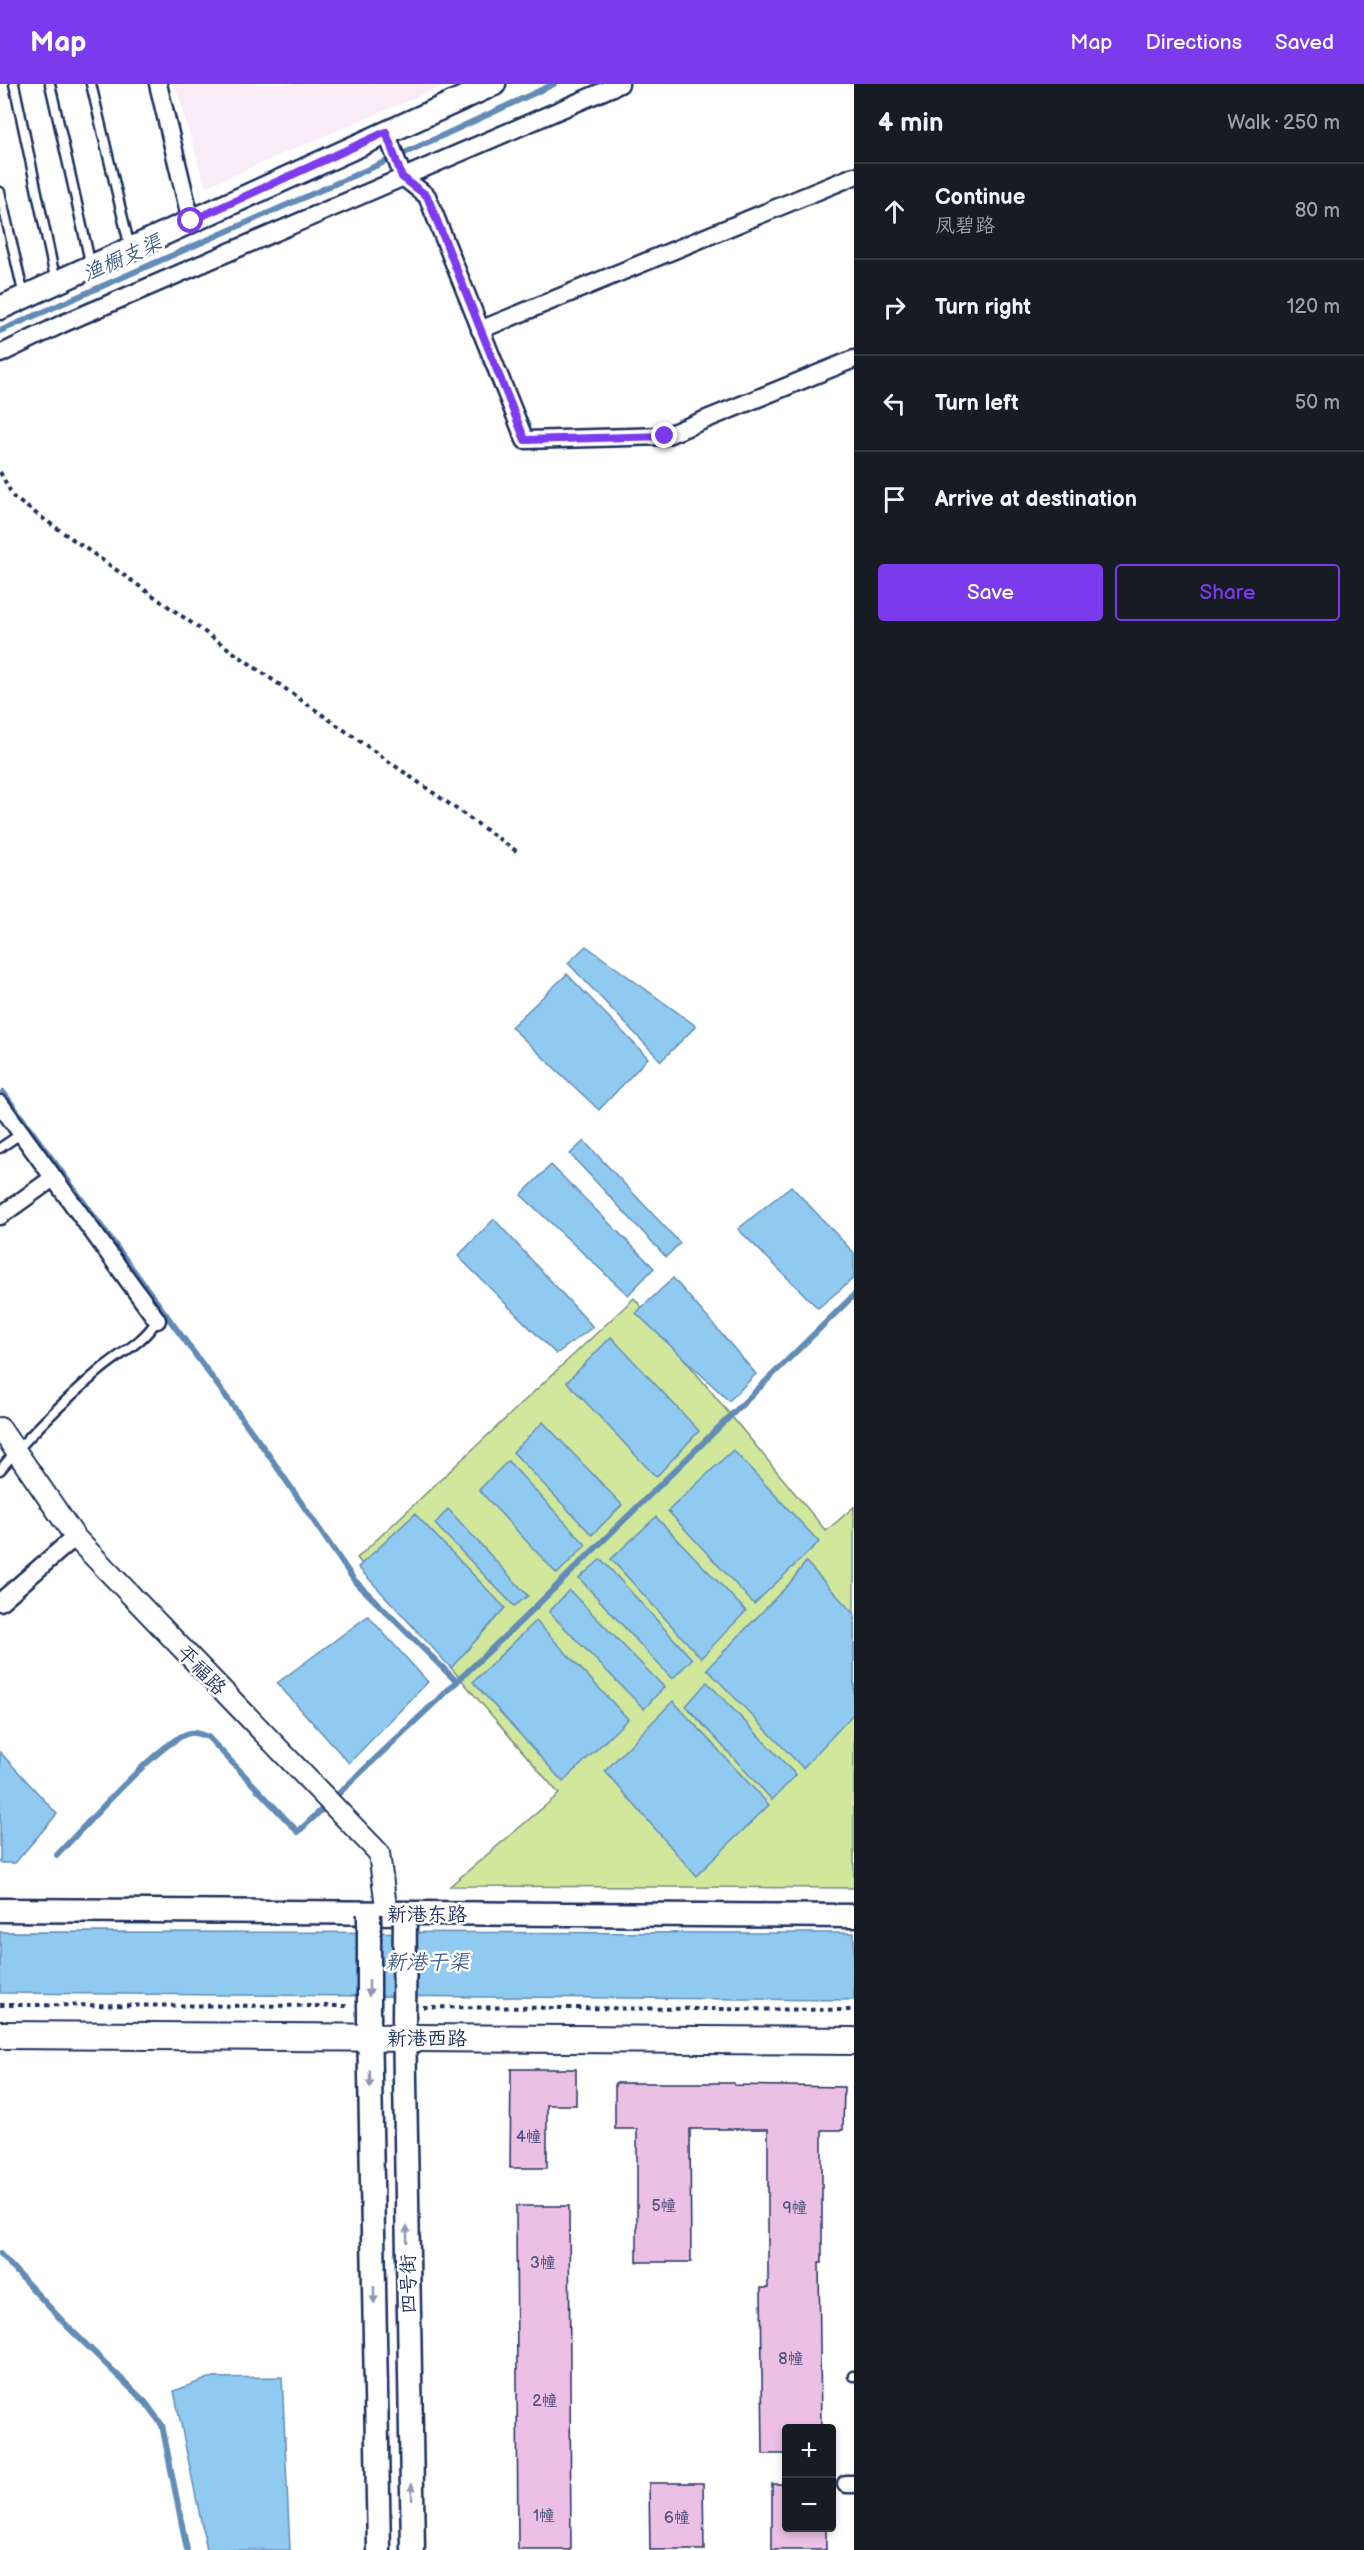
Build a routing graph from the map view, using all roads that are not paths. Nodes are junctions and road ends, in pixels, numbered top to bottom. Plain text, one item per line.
1 (14, 84) edge
2 (50, 84) edge
3 (91, 84) edge
4 (158, 84) edge
5 (494, 84) edge
6 (620, 84) edge
7 (386, 132) junction
8 (854, 176) edge
9 (402, 177) junction
10 (0, 192) edge
11 (191, 221) junction
12 (130, 248) junction
13 (91, 266) junction
14 (56, 282) junction
15 (24, 296) junction
16 (0, 308) edge
17 (480, 330) junction
18 (0, 354) edge
19 (854, 358) edge
20 (0, 1104) edge
21 (22, 1133) junction
22 (0, 1148) edge
23 (53, 1178) junction
24 (0, 1216) edge
25 (158, 1320) joint
26 (0, 1428) edge
27 (17, 1450) junction
28 (0, 1470) edge
29 (75, 1537) junction
30 (0, 1602) edge
31 (0, 1910) edge
32 (387, 1914) junction
33 (854, 1916) edge
34 (0, 2035) edge
35 (854, 2040) edge
36 (379, 2550) edge
37 (413, 2550) edge

1 - 14 lane
2 - 13 lane
3 - 12 lane
4 - 11 street
5 - 7 main road
6 - 9 street
7 - 9 street
7 - 11 main road
8 - 17 street
9 - 17 street
9 - 18 street
10 - 15 lane
11 - 12 main road
12 - 13 main road
13 - 14 main road
14 - 15 main road
15 - 16 main road
17 - 19 street
20 - 21 street
21 - 22 lane
21 - 23 street
23 - 24 street
23 - 25 street
25 - 27 lane
26 - 27 street, 平福路
27 - 28 lane
27 - 29 street, 平福路
29 - 30 street
29 - 32 street, 平福路
31 - 32 main road, 新港东路
32 - 33 main road, 新港东路
32 -> 36 main road, 四号街, bridge
37 -> 32 main road, 四号街, bridge
34 - 35 main road, 新港西路

